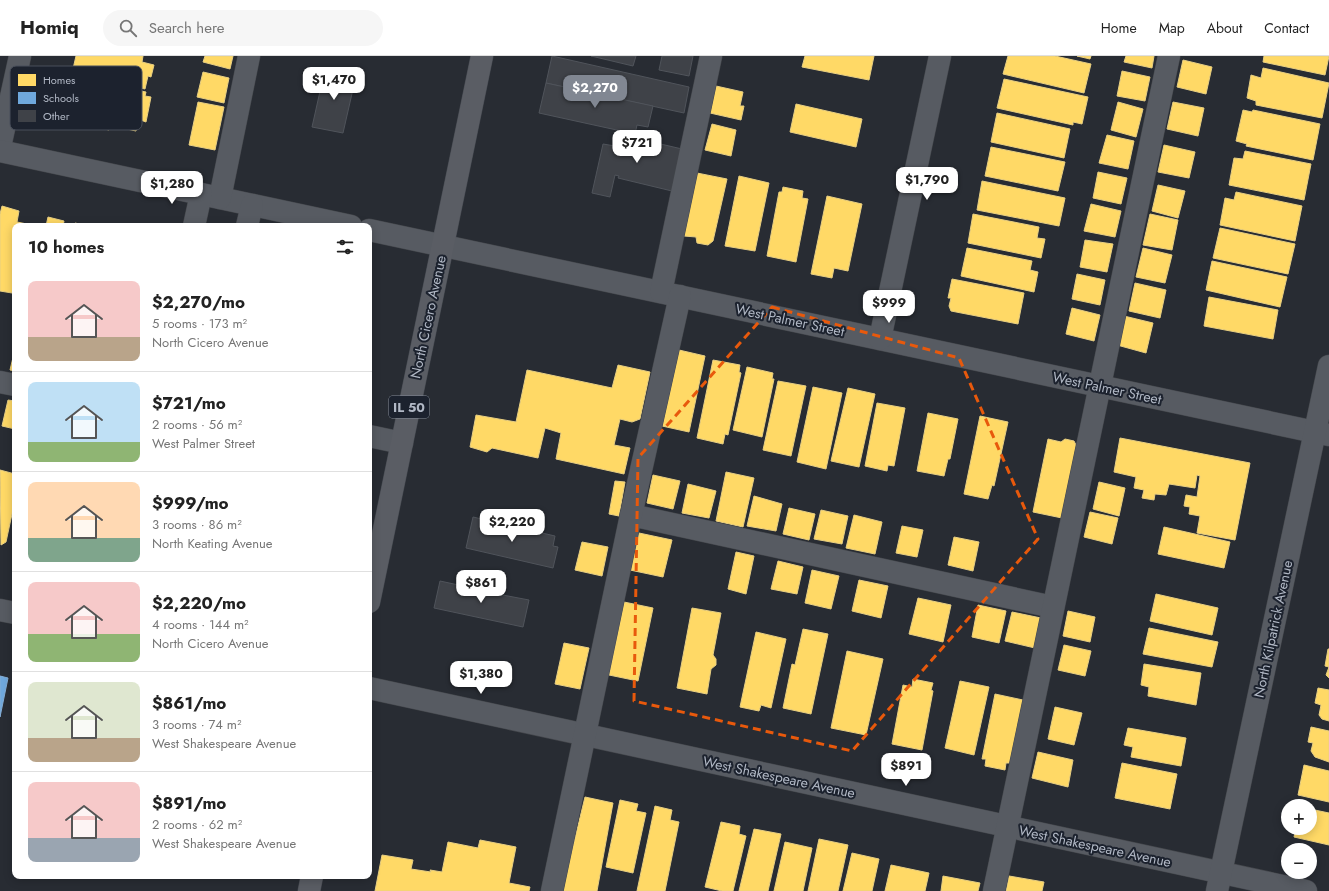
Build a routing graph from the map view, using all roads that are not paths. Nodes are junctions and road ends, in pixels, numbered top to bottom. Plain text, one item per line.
1 (20, 56) edge
2 (248, 56) edge
3 (482, 56) edge
4 (711, 56) edge
5 (940, 56) edge
6 (1169, 56) edge
7 (18, 66) edge
8 (10, 102) edge
9 (0, 147) edge
10 (0, 151) edge
11 (211, 196) junction
12 (252, 205) junction
13 (196, 223) edge
14 (248, 223) edge
15 (337, 223) edge
16 (372, 231) edge
17 (443, 246) junction
18 (670, 294) junction
19 (880, 339) junction
20 (1329, 366) edge
21 (0, 382) edge
22 (12, 384) edge
23 (1100, 386) junction
24 (1322, 434) edge
25 (372, 437) edge
26 (402, 443) junction
27 (631, 515) junction
28 (372, 588) edge
29 (1054, 606) junction
30 (0, 610) edge
31 (12, 612) edge
32 (372, 689) edge
33 (585, 735) junction
34 (1007, 826) junction
35 (311, 879) edge
36 (1218, 882) edge
37 (309, 891) edge
38 (552, 891) edge
39 (994, 891) edge
40 (1306, 891) edge

1 - 7 street
2 - 11 street
3 - 17 main road, North Cicero Avenue / IL 50
4 - 18 street
5 - 19 street
6 - 23 street
8 - 9 street
10 - 11 street
11 - 12 street
11 - 13 street
12 - 14 street
12 - 15 street
16 - 17 street, West Palmer Street
17 - 18 street, West Palmer Street
17 - 26 main road, North Cicero Avenue / IL 50
18 - 19 street, West Palmer Street
18 - 27 street
19 - 23 street, West Palmer Street
20 - 24 street, North Kilpatrick Avenue
21 - 22 street
23 - 24 street, West Palmer Street
23 - 29 street
24 - 36 street, North Kilpatrick Avenue
25 - 26 street
26 - 28 main road, North Cicero Avenue / IL 50
27 - 29 street
27 - 33 street
29 - 34 street
30 - 31 street
32 - 33 street, West Shakespeare Avenue
33 - 34 street, West Shakespeare Avenue
33 - 38 street
34 - 36 street, West Shakespeare Avenue
34 - 39 street
35 - 37 main road
36 - 40 street, West Shakespeare Avenue

